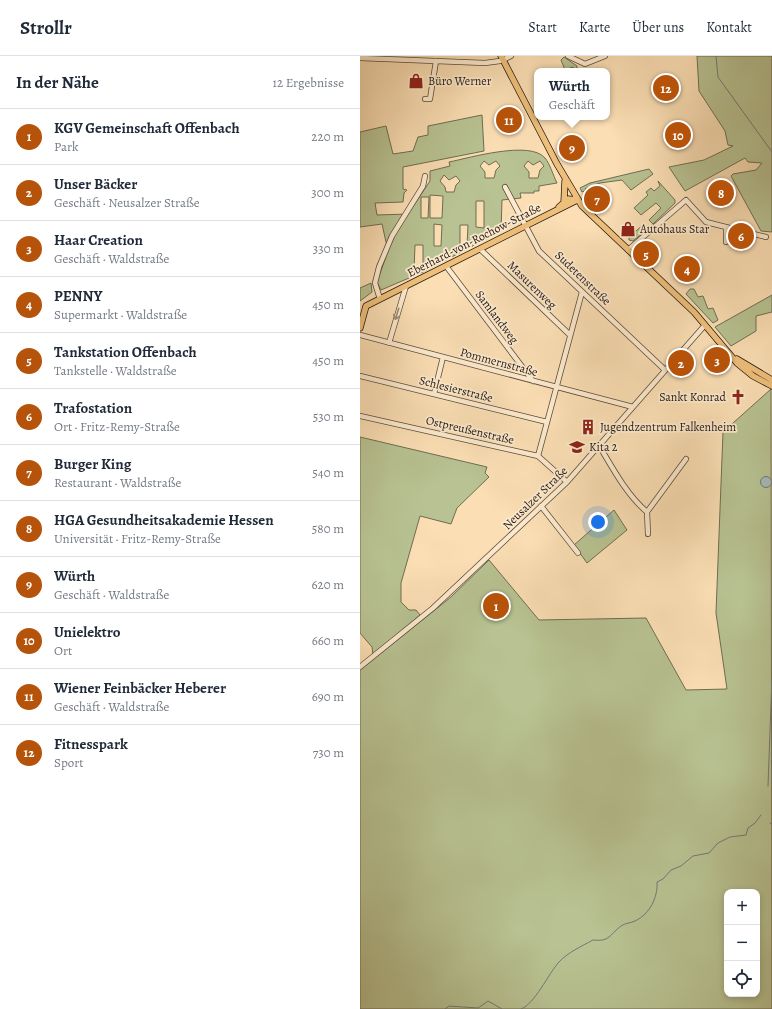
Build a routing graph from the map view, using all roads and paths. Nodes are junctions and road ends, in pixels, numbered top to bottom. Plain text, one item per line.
1 (511, 56) edge
2 (568, 56) edge
3 (605, 56) edge
4 (360, 58) edge
5 (502, 58) edge
6 (436, 61) junction
7 (425, 99) dead end
8 (534, 119) edge
9 (535, 120) edge
10 (425, 176) dead end
11 (565, 178) junction
12 (505, 188) dead end
13 (577, 200) junction
14 (564, 202) junction
15 (556, 210) junction
16 (525, 226) junction
17 (726, 227) junction
18 (766, 237) dead end
19 (726, 242) dead end
20 (480, 249) junction
21 (628, 250) junction
22 (446, 266) junction
23 (406, 286) junction
24 (582, 292) junction
25 (380, 299) junction
26 (363, 306) edge
27 (706, 325) junction
28 (360, 328) edge
29 (360, 335) edge
30 (570, 335) junction
31 (389, 343) junction
32 (729, 353) junction
33 (443, 357) junction
34 (665, 370) junction
35 (360, 376) edge
36 (772, 380) edge
37 (533, 381) junction
38 (772, 386) edge
39 (556, 387) junction
40 (434, 394) junction
41 (633, 407) junction
42 (360, 416) edge
43 (547, 422) junction
44 (600, 447) junction
45 (538, 456) junction
46 (686, 459) dead end
47 (567, 482) junction
48 (541, 506) junction
49 (647, 512) junction
50 (648, 534) dead end
51 (578, 553) dead end
52 (360, 667) edge

1 - 5 street
2 - 3 street
4 - 6 street
5 - 6 street
5 - 8 main road
6 - 7 street
9 - 11 main road
10 - 25 street
11 - 13 main road
11 - 14 main road
12 - 16 street, Sudetenstraße
13 - 14 main road
13 - 15 main road, Eberhard-von-Rochow-Straße
13 - 21 main road
14 - 15 main road
15 - 16 main road, Eberhard-von-Rochow-Straße
16 - 20 main road, Eberhard-von-Rochow-Straße
16 - 24 street, Sudetenstraße
17 - 18 street
17 - 19 street
17 - 21 street
20 - 22 main road, Eberhard-von-Rochow-Straße
20 - 30 street, Masurenweg
21 - 27 main road
22 - 23 main road, Eberhard-von-Rochow-Straße
22 - 37 street, Samlandweg
23 - 25 main road, Eberhard-von-Rochow-Straße
23 -> 31 street
24 - 30 street
24 - 34 street, Sudetenstraße
25 - 26 main road, Eberhard-von-Rochow-Straße
26 - 28 main road
27 - 32 main road
27 - 34 street, Neusalzer Straße
29 - 31 street, Pommernstraße
30 - 39 street
31 - 33 street, Pommernstraße
32 - 36 main road
32 - 38 main road
33 - 37 street, Pommernstraße
33 - 40 street
34 - 41 street, Neusalzer Straße
35 - 40 street, Schlesierstraße
37 - 39 street, Pommernstraße
39 - 41 street, Pommernstraße
39 - 43 street
40 - 43 street, Schlesierstraße
41 - 44 street, Neusalzer Straße
42 - 45 street, Ostpreußenstraße
43 - 45 street
44 - 47 street, Neusalzer Straße
44 - 49 street
45 - 47 street, Ostpreußenstraße
46 - 49 street
47 - 48 street, Neusalzer Straße
48 - 51 street
48 - 52 street, Neusalzer Straße
49 - 50 street

